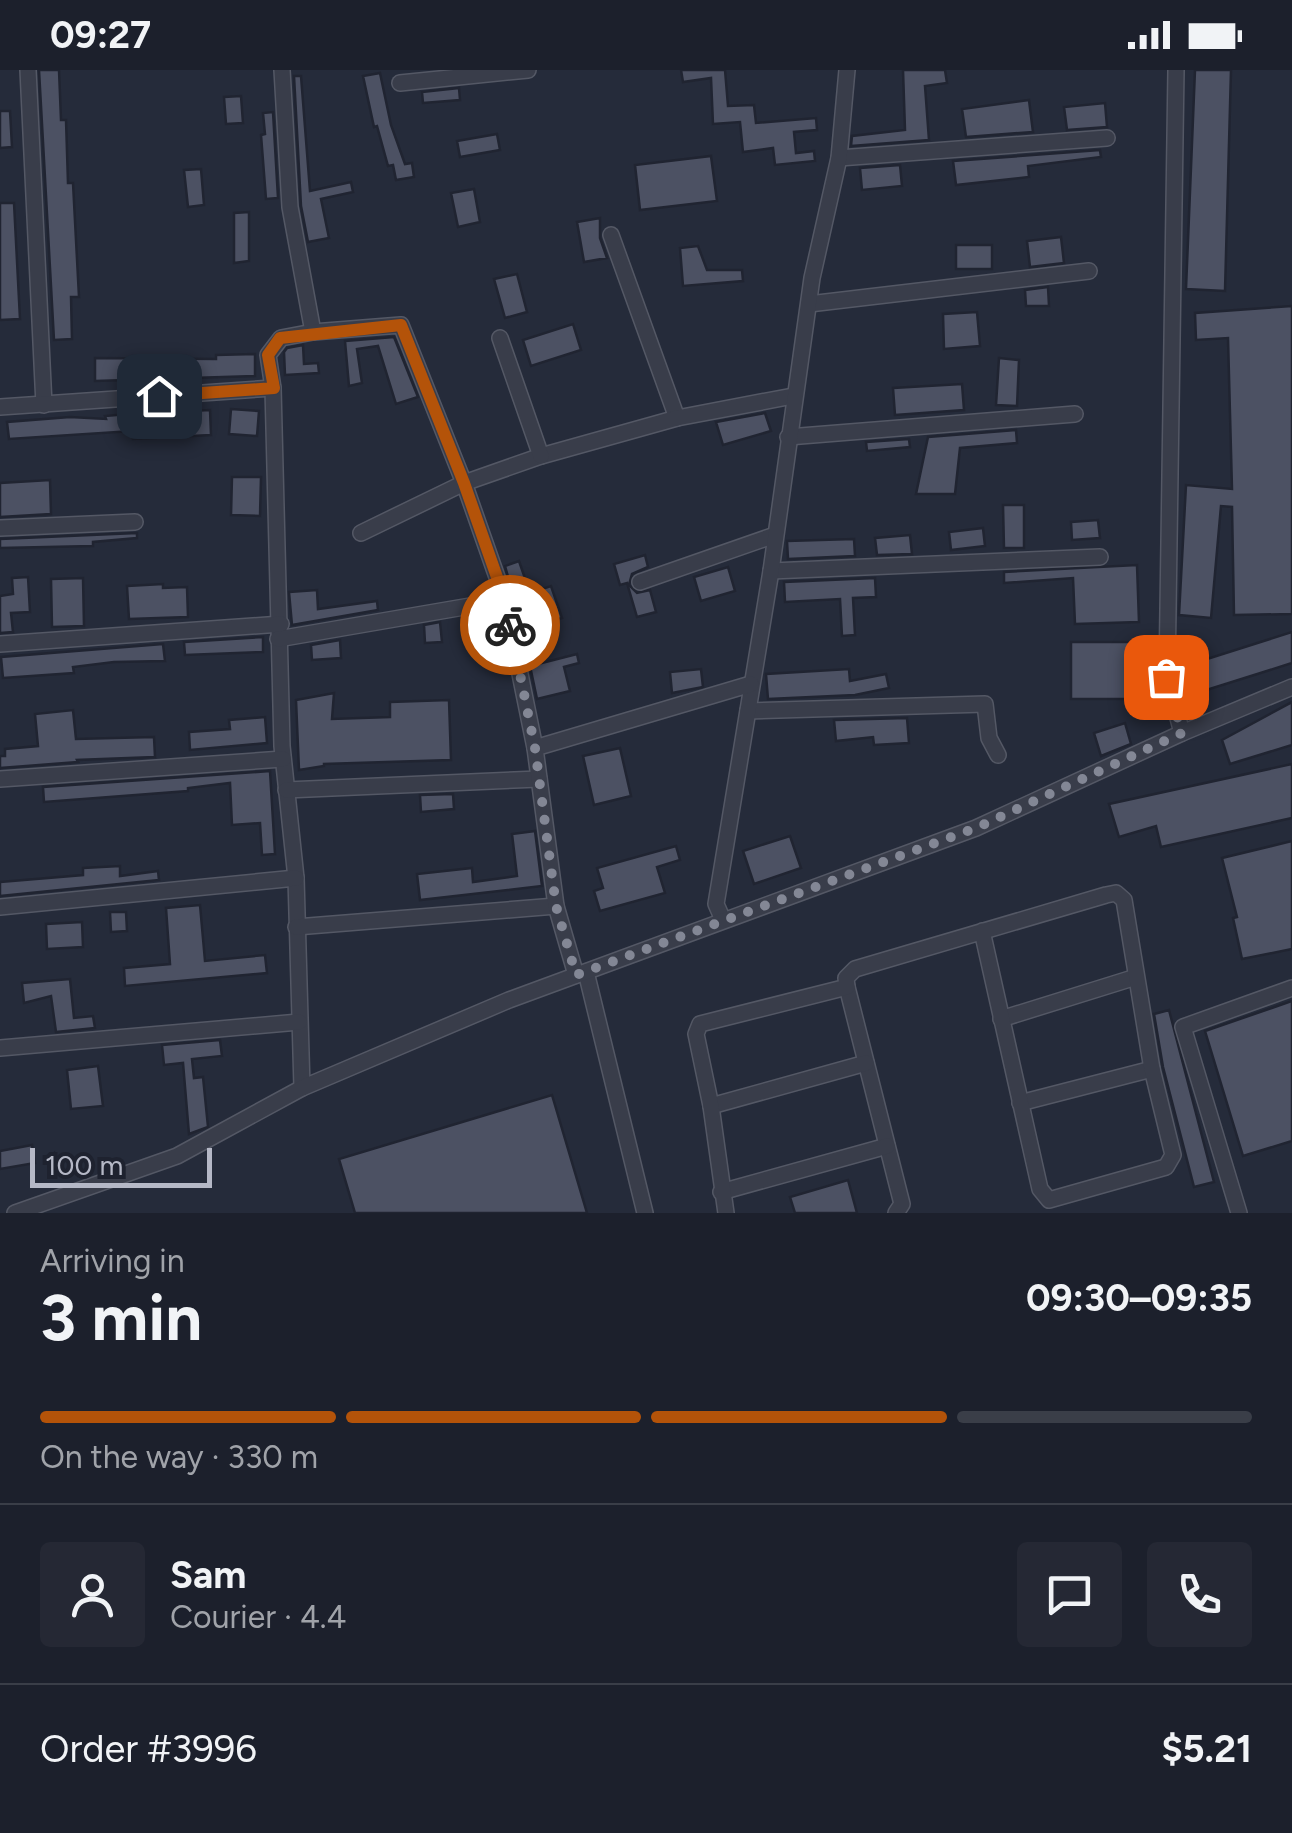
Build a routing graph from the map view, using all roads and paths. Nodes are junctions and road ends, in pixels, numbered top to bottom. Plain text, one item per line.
1 (28, 70) edge
2 (282, 70) edge
3 (528, 70) edge
4 (847, 70) edge
5 (1176, 70) edge
6 (400, 82) dead end
7 (1107, 138) dead end
8 (839, 158) junction
9 (612, 234) dead end
10 (1089, 271) dead end
11 (809, 304) junction
12 (314, 332) junction
13 (500, 338) dead end
14 (274, 388) junction
15 (793, 396) junction
16 (44, 405) junction
17 (0, 407) edge
18 (1075, 414) dead end
19 (677, 418) junction
20 (788, 437) junction
21 (541, 456) junction
22 (464, 483) junction
23 (136, 522) dead end
24 (0, 528) edge
25 (361, 532) dead end
26 (775, 535) junction
27 (1100, 557) dead end
28 (770, 571) junction
29 (640, 582) dead end
30 (505, 600) junction
31 (280, 632) junction
32 (0, 644) edge
33 (751, 684) junction
34 (1292, 687) edge
35 (748, 711) junction
36 (1182, 733) junction
37 (535, 748) junction
38 (998, 755) dead end
39 (283, 758) junction
40 (0, 778) edge
41 (540, 779) junction
42 (286, 790) junction
43 (296, 878) junction
44 (556, 906) junction
45 (0, 907) edge
46 (723, 920) junction
47 (296, 927) junction
48 (982, 931) junction
49 (581, 974) junction
50 (1136, 977) junction
51 (847, 986) junction
52 (1292, 988) edge
53 (1001, 1019) junction
54 (299, 1022) junction
55 (0, 1048) edge
56 (866, 1064) junction
57 (1152, 1068) junction
58 (302, 1088) junction
59 (1020, 1103) junction
60 (711, 1106) junction
61 (887, 1146) junction
62 (722, 1192) junction
63 (16, 1213) edge
64 (645, 1213) edge
65 (726, 1213) edge
66 (896, 1213) edge
67 (1239, 1213) edge

1 - 16 street
2 - 12 street
3 - 6 street
4 - 8 street
5 - 36 street
7 - 8 street
8 - 11 street
9 - 19 street
10 - 11 street
11 - 15 street
12 - 14 street
12 - 22 street
13 - 21 street
14 - 16 street
14 - 31 street
15 - 19 street
15 - 20 street
16 - 17 street
18 - 20 street
19 - 21 street
20 - 26 street
21 - 22 street
22 - 25 street
22 - 30 street
23 - 24 street
26 - 28 street
26 - 29 street
27 - 28 street
28 - 33 street
30 - 31 street
30 - 37 street
31 - 32 street
31 - 39 street
33 - 35 street
33 - 37 street
34 - 36 street
35 - 38 street
35 - 46 street
36 - 46 street
37 - 41 street
39 - 40 street
39 - 42 street
41 - 42 street
41 - 44 street
42 - 43 street
43 - 45 street
43 - 47 street
44 - 47 street
44 - 49 street
46 - 49 street
47 - 54 street
48 - 50 street
48 - 51 street
48 - 53 street
49 - 58 street
49 - 64 street
50 - 53 street
50 - 57 street
51 - 56 street
51 - 60 street
52 - 67 street
53 - 59 street
54 - 55 street
54 - 58 street
56 - 60 street
56 - 61 street
57 - 59 street
57 - 59 street
58 - 63 street
60 - 62 street
61 - 62 street
61 - 66 street
62 - 65 street

